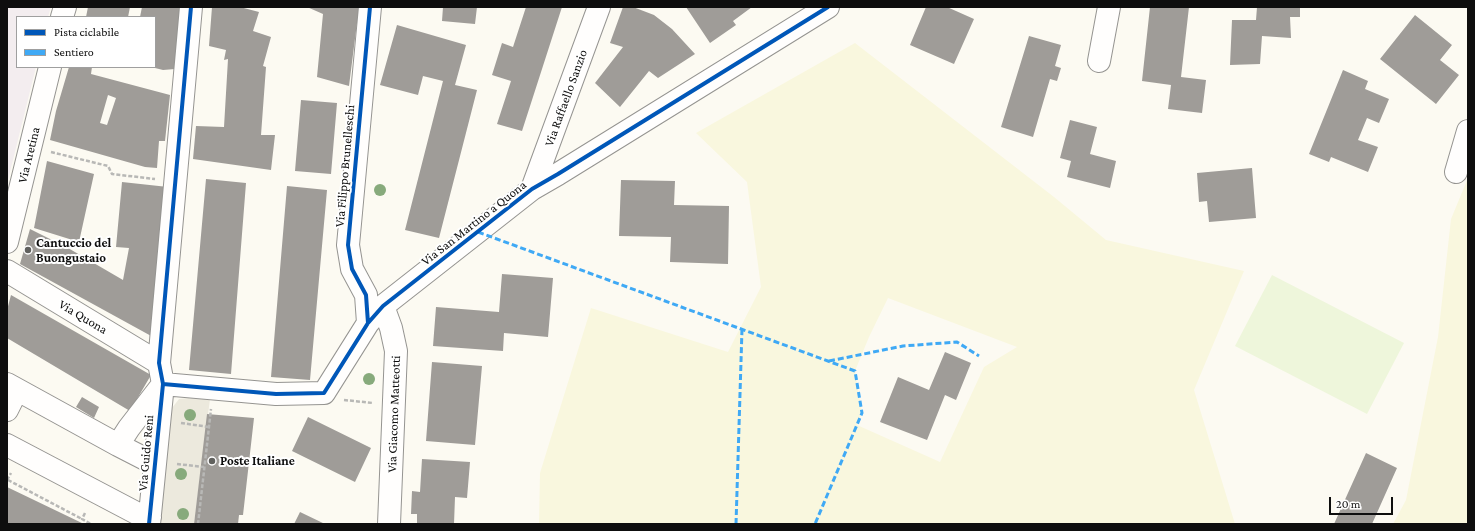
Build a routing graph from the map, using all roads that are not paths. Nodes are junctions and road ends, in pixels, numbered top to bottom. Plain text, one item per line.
1 (191, 7) edge
2 (370, 7) edge
3 (599, 7) edge
4 (828, 7) edge
5 (1109, 7) edge
6 (1099, 61) dead end
7 (50, 68) edge
8 (1468, 131) edge
9 (1456, 172) dead end
10 (532, 189) junction
11 (7, 242) edge
12 (7, 271) edge
13 (383, 306) junction
14 (368, 324) junction
15 (159, 363) junction
16 (163, 384) junction
17 (12, 387) edge
18 (7, 410) edge
19 (7, 445) edge
20 (118, 445) junction
21 (155, 464) junction
22 (150, 520) edge
23 (389, 524) edge

1 - 15 street, Via Guido Reni
2 - 14 street, Via Filippo Brunelleschi
3 - 10 street, Via Raffaello Sanzio
4 - 10 street, Via San Martino a Quona
5 - 6 street
7 - 11 street, Via Aretina
8 - 9 street
10 - 13 street, Via San Martino a Quona
12 - 15 street, Via Quona
13 - 14 street, Via San Martino a Quona
13 - 23 street, Via Giacomo Matteotti
14 - 16 street, Via San Martino a Quona
15 - 16 street, Via Guido Reni
16 - 20 street
16 - 21 street, Via Guido Reni
17 - 18 street
17 - 20 street
19 - 22 street
20 - 21 street
21 - 22 street, Via Guido Reni

